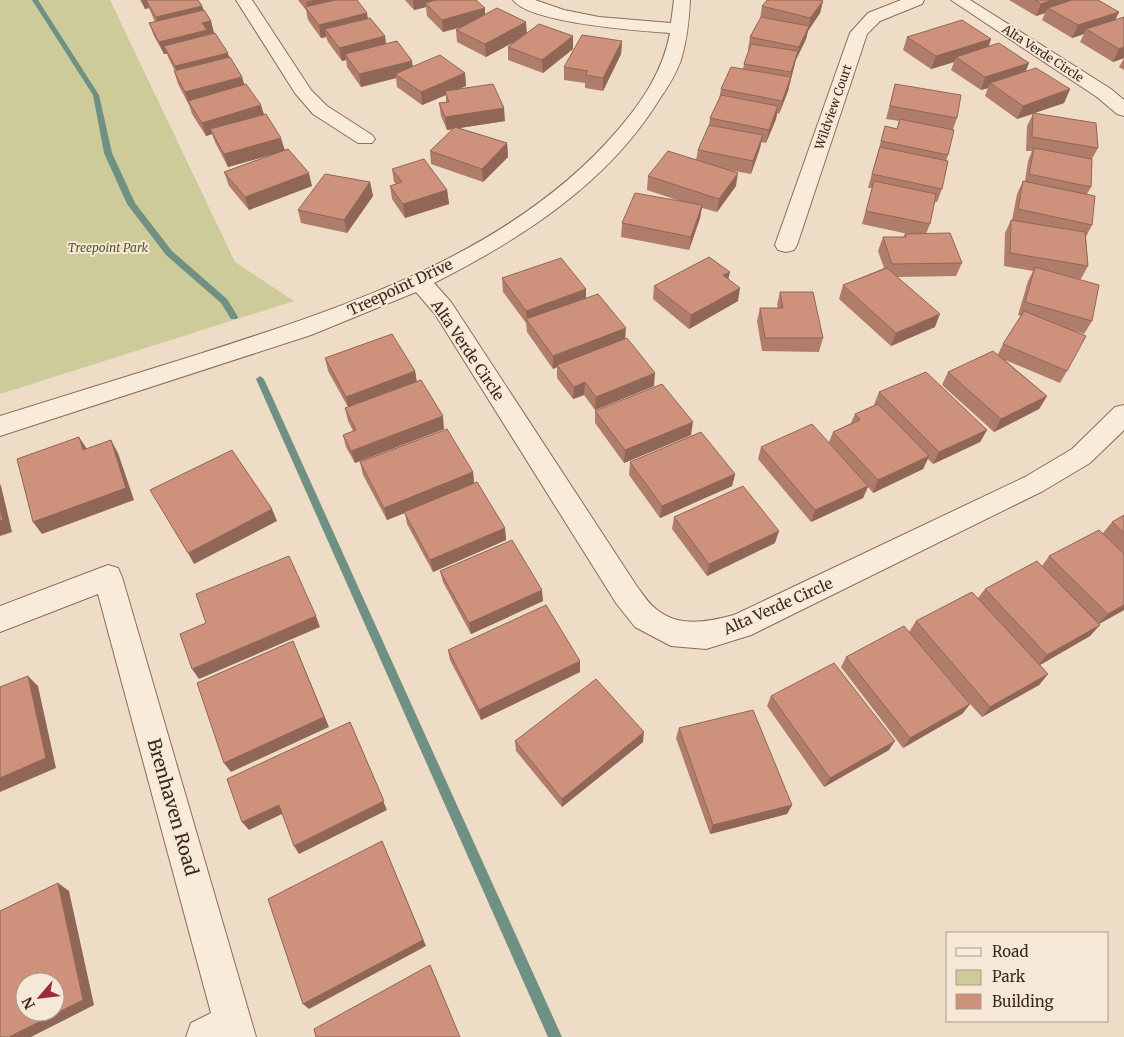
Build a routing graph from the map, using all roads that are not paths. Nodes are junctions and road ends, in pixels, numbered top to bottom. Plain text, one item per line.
1 (244, 0) edge
2 (521, 0) edge
3 (682, 0) edge
4 (916, 0) edge
5 (959, 0) edge
6 (680, 29) junction
7 (1124, 110) edge
8 (365, 139) dead end
9 (786, 245) dead end
10 (420, 281) junction
11 (1124, 414) edge
12 (0, 426) edge
13 (0, 619) edge
14 (226, 1032) edge

1 - 8 street
2 - 6 street
3 - 6 street, Treepoint Drive
4 - 9 street, Wildview Court
5 - 7 street, Alta Verde Circle
6 - 10 street, Treepoint Drive
10 - 11 street, Alta Verde Circle
10 - 12 street, Treepoint Drive
13 - 14 street, Brenhaven Road

